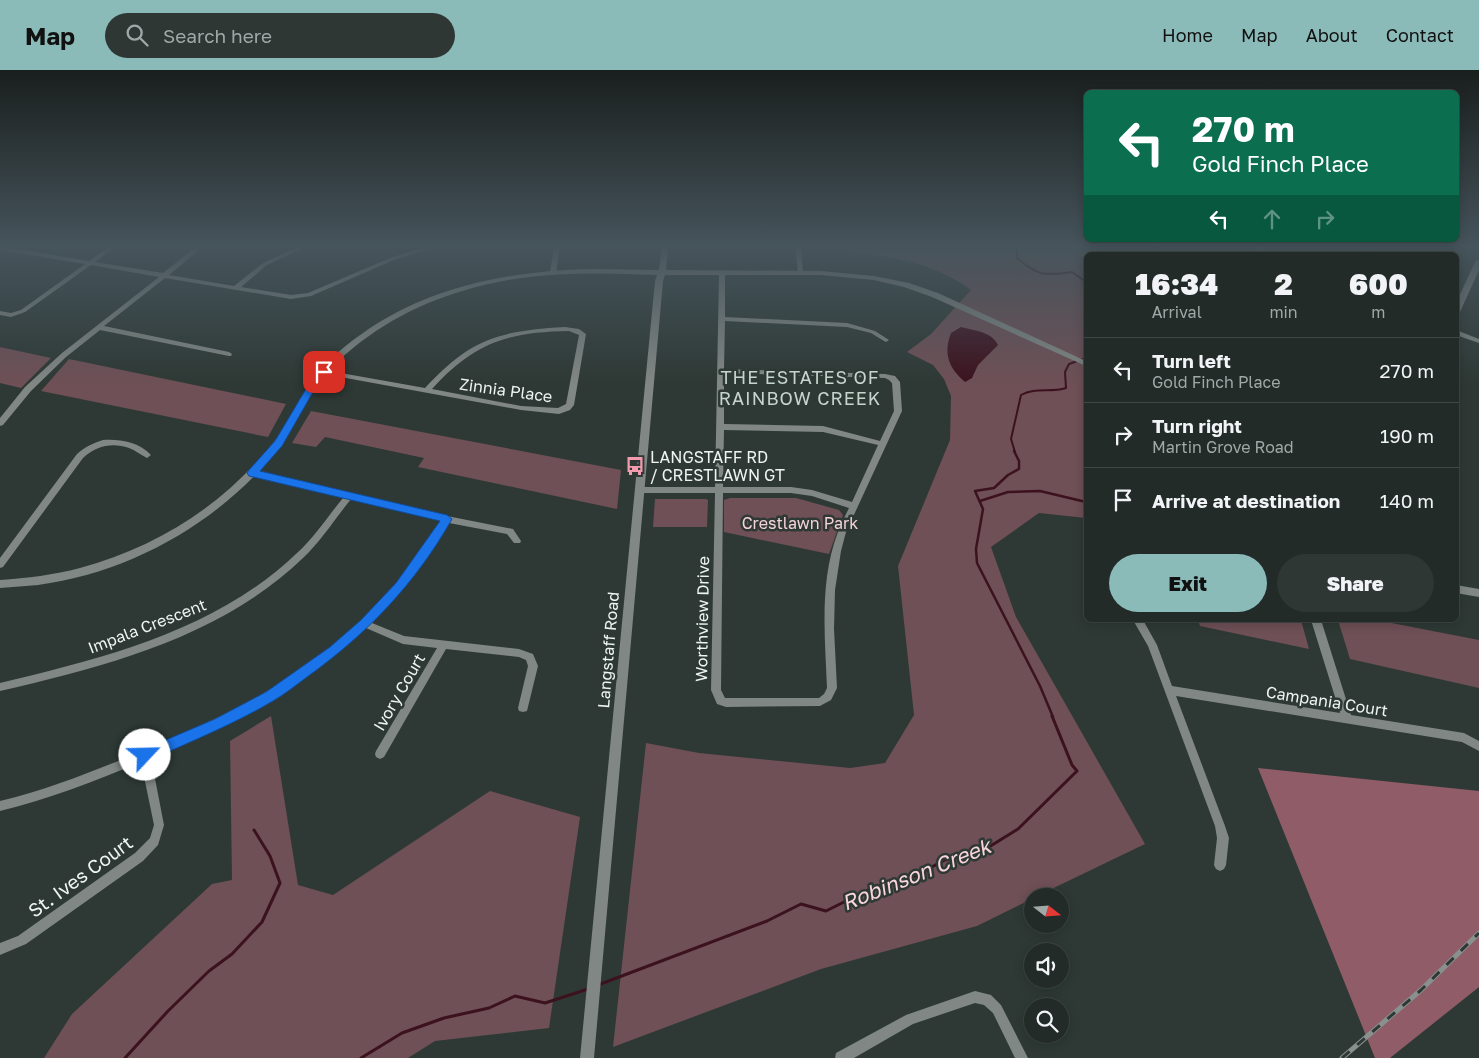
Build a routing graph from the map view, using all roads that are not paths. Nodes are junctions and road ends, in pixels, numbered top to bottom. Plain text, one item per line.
1 (49, 292) edge
2 (142, 292) edge
3 (261, 292) edge
4 (314, 292) edge
5 (451, 292) edge
6 (658, 292) edge
7 (722, 292) edge
8 (926, 292) edge
9 (1465, 292) edge
10 (1459, 305) edge
11 (0, 312) edge
12 (722, 319) junction
13 (98, 327) junction
14 (1459, 333) edge
15 (886, 340) dead end
16 (1479, 341) edge
17 (229, 354) dead end
18 (1084, 363) edge
19 (721, 370) junction
20 (324, 372) junction
21 (428, 391) junction
22 (0, 424) edge
23 (720, 427) junction
24 (883, 444) junction
25 (147, 455) dead end
26 (252, 473) junction
27 (640, 490) junction
28 (719, 490) junction
29 (350, 495) junction
30 (854, 506) junction
31 (447, 519) junction
32 (517, 541) dead end
33 (0, 565) edge
34 (0, 584) edge
35 (1459, 590) edge
36 (1479, 593) edge
37 (1139, 622) edge
38 (1317, 622) edge
39 (366, 624) junction
40 (443, 646) junction
41 (0, 687) edge
42 (1168, 690) junction
43 (523, 708) dead end
44 (1347, 720) junction
45 (1479, 746) edge
46 (380, 754) dead end
47 (145, 755) junction
48 (0, 806) edge
49 (1220, 865) dead end
50 (0, 949) edge
51 (587, 1058) edge
52 (840, 1058) edge
53 (1022, 1058) edge

1 - 11 street
2 - 13 street
3 - 4 street
5 - 20 street
6 - 27 street, Langstaff Road
7 - 12 street
8 - 18 street
9 - 10 street
12 - 15 street
12 - 19 street
13 - 17 street
13 - 22 street
14 - 16 street
19 - 23 street
19 - 24 street, Worthview Drive
20 - 21 street, Zinnia Place
20 - 26 street
21 - 21 street, Zinnia Place
23 - 24 street
23 - 28 street
24 - 30 street, Worthview Drive
25 - 33 street
26 - 29 street
26 - 34 street
27 - 28 street
27 - 51 street, Langstaff Road
28 - 30 street
28 - 30 street, Worthview Drive
29 - 31 street
29 - 41 street, Impala Crescent
31 - 32 street
31 - 39 street
35 - 36 street
37 - 42 street
38 - 44 street
39 - 40 street
39 - 47 street
40 - 43 street
40 - 46 street, Ivory Court
42 - 44 street, Campania Court
42 - 49 street
44 - 45 street, Campania Court
47 - 48 street
47 - 50 street, St. Ives Court
52 - 53 street

